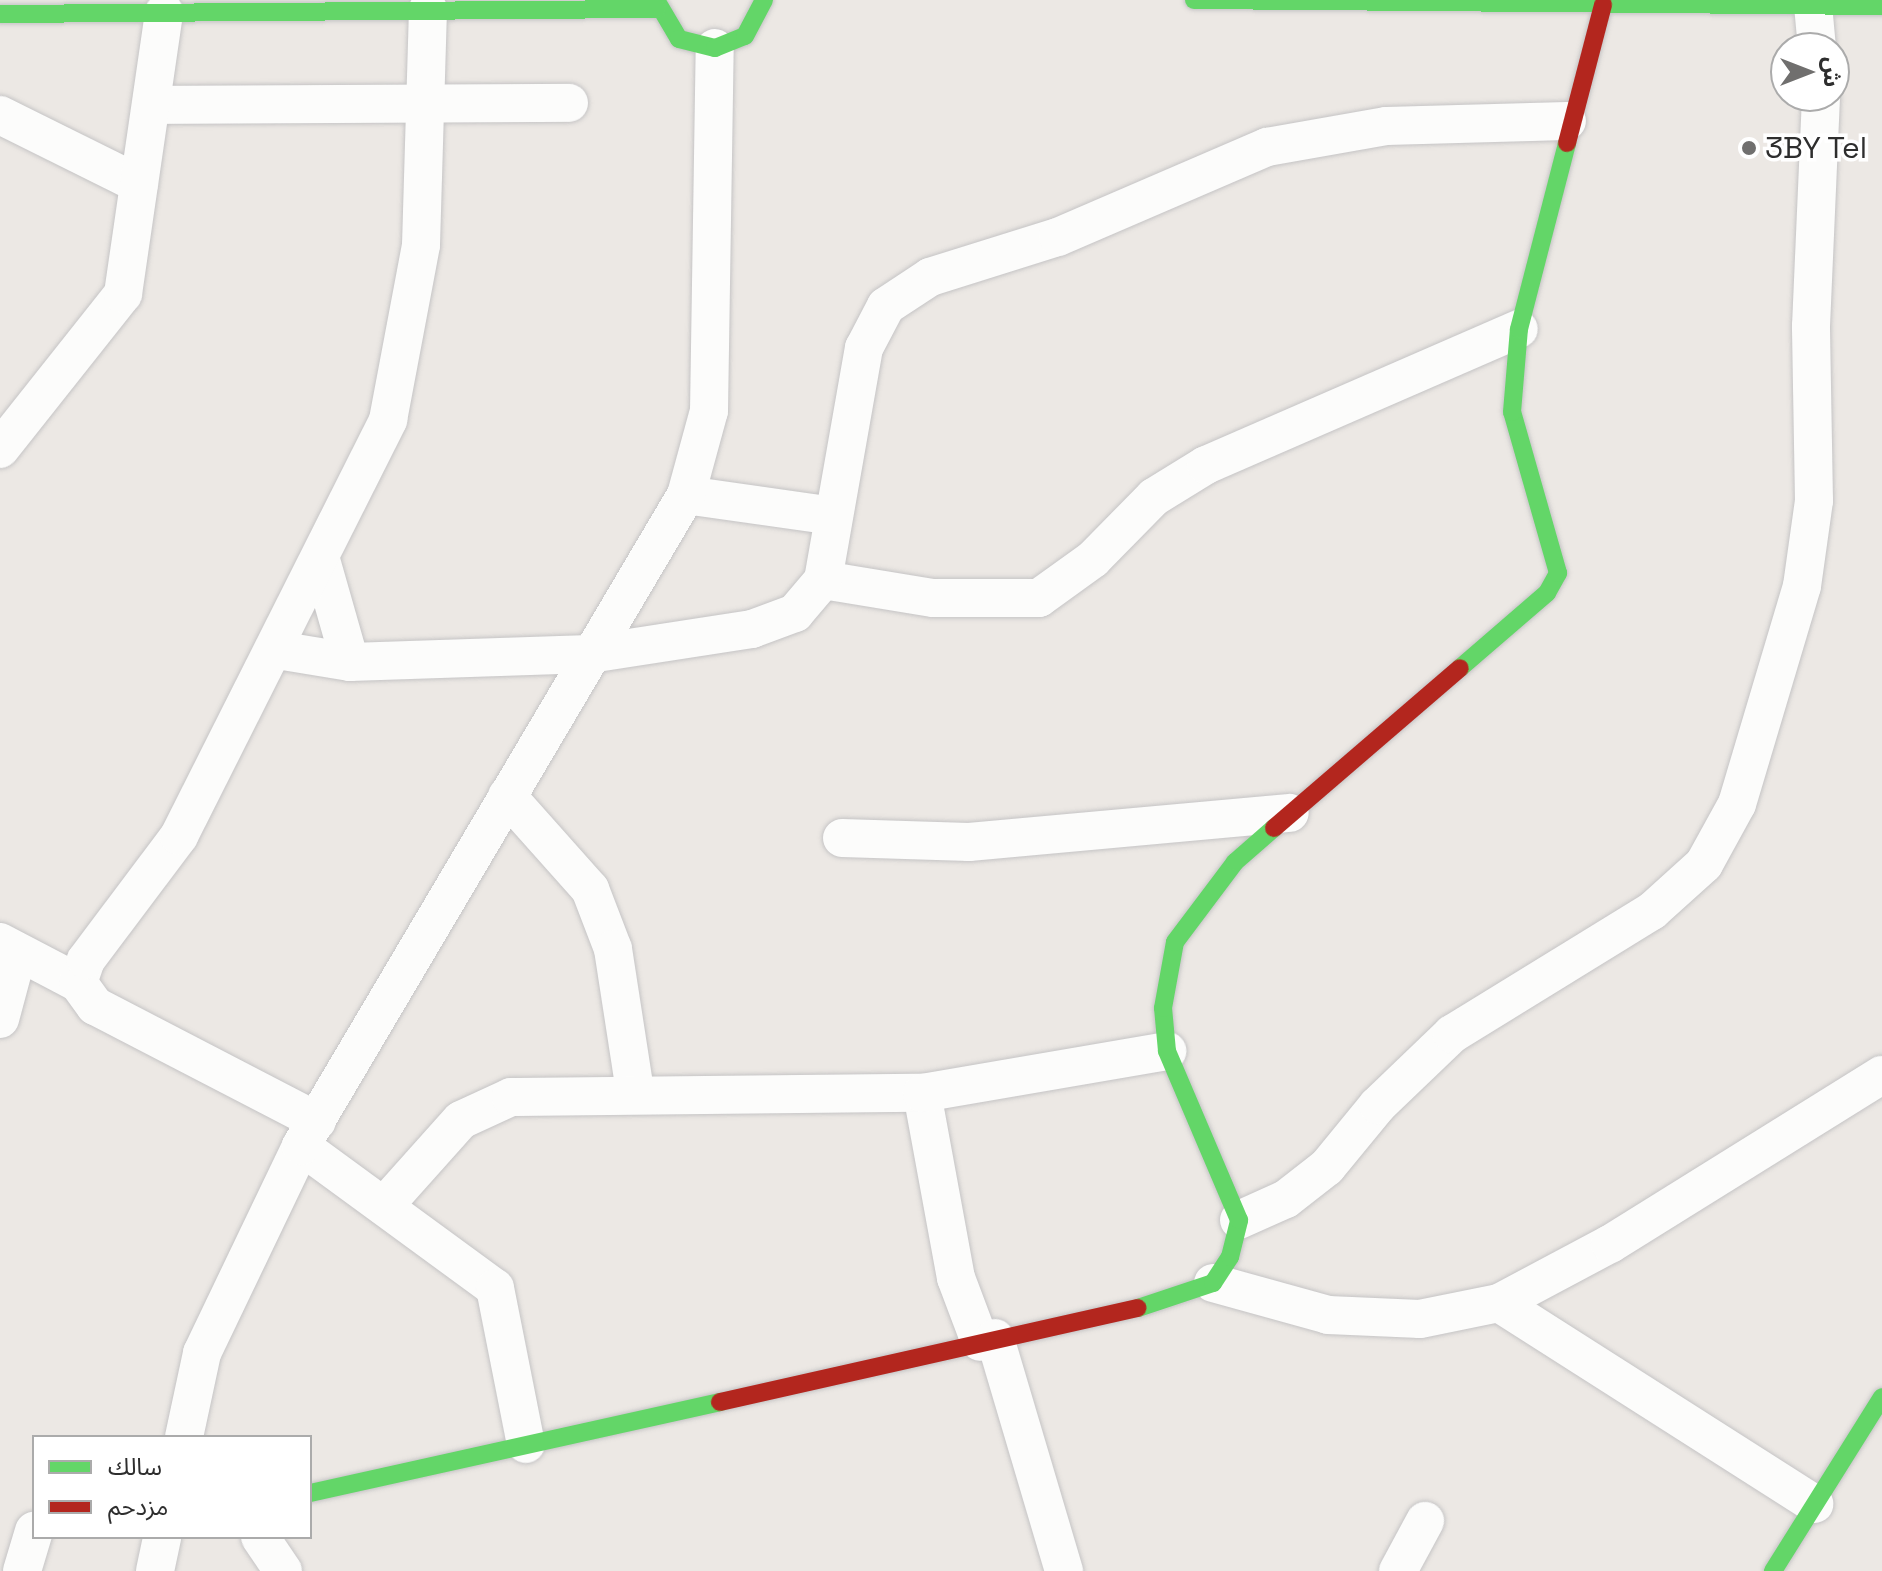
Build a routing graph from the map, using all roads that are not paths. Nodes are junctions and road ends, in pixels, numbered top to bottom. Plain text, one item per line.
1 (764, 0) edge
2 (1194, 0) edge
3 (1307, 2) edge
4 (656, 4) edge
5 (260, 5) edge
6 (1603, 5) junction
7 (1813, 5) junction
8 (1882, 6) edge
9 (428, 9) junction
10 (164, 12) junction
11 (0, 14) edge
12 (1816, 32) edge
13 (715, 48) junction
14 (425, 102) junction
15 (569, 103) dead end
16 (155, 105) junction
17 (1820, 112) edge
18 (0, 115) edge
19 (1567, 121) junction
20 (139, 184) junction
21 (1519, 329) junction
22 (0, 449) edge
23 (686, 495) junction
24 (833, 516) junction
25 (321, 560) junction
26 (823, 580) junction
27 (277, 650) junction
28 (590, 654) junction
29 (350, 662) junction
30 (507, 796) junction
31 (1290, 813) junction
32 (842, 838) dead end
33 (9, 947) edge
34 (78, 983) junction
35 (0, 1019) edge
36 (1167, 1051) junction
37 (1882, 1075) edge
38 (635, 1091) junction
39 (922, 1093) junction
40 (309, 1134) junction
41 (384, 1206) junction
42 (1239, 1220) junction
43 (1213, 1283) junction
44 (1499, 1303) junction
45 (987, 1340) junction
46 (1882, 1397) edge
47 (184, 1435) edge
48 (526, 1444) junction
49 (312, 1493) edge
50 (1814, 1504) junction
51 (1425, 1521) dead end
52 (32, 1538) edge
53 (162, 1539) edge
54 (261, 1539) edge
55 (22, 1571) edge
56 (155, 1571) edge
57 (283, 1571) edge
58 (1064, 1571) edge
59 (1398, 1571) edge
60 (1773, 1571) edge

1 - 13 street
2 - 3 street
3 - 6 street
4 - 9 street
4 - 13 street
5 - 9 street
5 - 10 street
6 - 7 street
6 - 19 street
7 - 8 street
7 - 12 street
9 - 14 street
10 - 11 street
10 - 16 street
13 - 23 street
14 - 15 street
14 - 16 street
14 - 25 street
16 - 20 street
17 - 42 street
18 - 20 street
19 - 21 street
19 - 24 street
20 - 22 street
21 - 26 street
21 - 31 street
23 - 24 street
23 - 28 street
24 - 26 street
25 - 27 street
25 - 29 street
26 - 28 street
27 - 29 street
27 - 34 street
28 - 29 street
28 - 30 street
30 - 38 street
30 - 40 street
31 - 32 street
31 - 36 street
33 - 34 street
33 - 35 street
34 - 40 street
36 - 39 street
36 - 42 street
37 - 44 street
38 - 39 street
38 - 41 street
39 - 45 street
40 - 41 street
40 - 47 street
41 - 48 street
42 - 43 street
43 - 44 street
43 - 45 street
44 - 50 street
45 - 48 street
45 - 58 street
46 - 50 street
48 - 49 street
50 - 60 street
51 - 59 street
52 - 55 street
53 - 56 street
54 - 57 street

